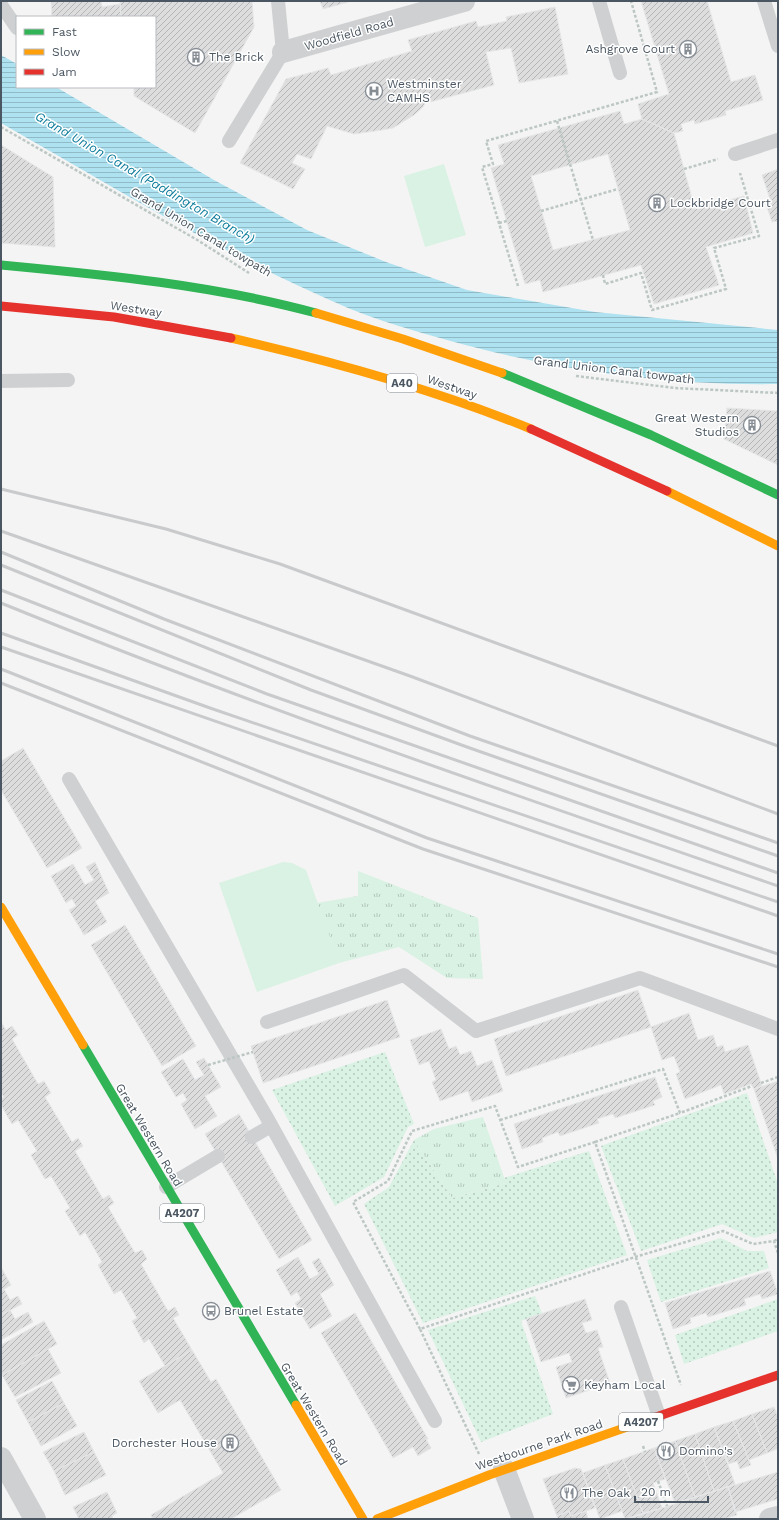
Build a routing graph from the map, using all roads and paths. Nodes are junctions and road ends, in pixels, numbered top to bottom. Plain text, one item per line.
1 (278, 1) edge
2 (464, 1) edge
3 (599, 1) edge
4 (632, 1) edge
5 (764, 1) edge
6 (1, 5) edge
7 (16, 27) edge
8 (778, 46) edge
9 (283, 52) junction
10 (620, 73) dead end
11 (557, 121) junction
12 (1, 127) edge
13 (778, 140) edge
14 (230, 141) dead end
15 (735, 154) junction
16 (684, 169) dead end
17 (618, 189) dead end
18 (581, 199) junction
19 (541, 211) dead end
20 (507, 221) dead end
21 (499, 223) junction
22 (593, 240) dead end
23 (1, 265) edge
24 (253, 275) dead end
25 (603, 275) dead end
26 (518, 286) dead end
27 (1, 306) edge
28 (570, 375) dead end
29 (68, 380) dead end
30 (1, 381) edge
31 (778, 393) edge
32 (778, 495) edge
33 (778, 546) edge
34 (70, 779) dead end
35 (1, 907) edge
36 (267, 1022) dead end
37 (778, 1029) edge
38 (253, 1052) dead end
39 (208, 1065) dead end
40 (778, 1077) edge
41 (761, 1083) dead end
42 (752, 1086) dead end
43 (680, 1113) junction
44 (500, 1120) junction
45 (271, 1126) junction
46 (252, 1137) dead end
47 (595, 1142) junction
48 (218, 1156) dead end
49 (166, 1187) junction
50 (778, 1239) edge
51 (774, 1241) junction
52 (778, 1253) edge
53 (635, 1257) junction
54 (621, 1307) dead end
55 (420, 1329) junction
56 (778, 1375) edge
57 (689, 1406) junction
58 (659, 1416) junction
59 (435, 1421) dead end
60 (1, 1458) edge
61 (496, 1472) junction
62 (658, 1482) dead end
63 (668, 1506) dead end
64 (778, 1517) edge
65 (35, 1519) edge
66 (363, 1519) edge
67 (377, 1519) edge
68 (524, 1519) edge
69 (770, 1519) edge

1 - 9 lane
2 - 9 street, Woodfield Road
3 - 10 lane
4 - 11 path
5 - 8 lane
6 - 7 lane
9 - 14 lane
11 - 18 path
11 - 21 path
12 - 24 path, Grand Union Canal towpath
13 - 15 lane
15 - 16 path
15 - 25 path
17 - 18 path
18 - 19 path
18 - 22 path
20 - 21 path
21 - 26 path
23 - 32 main road
27 - 33 main road, Westway / A40
28 - 31 path, Grand Union Canal towpath
29 - 30 lane
34 - 45 lane
35 - 49 main road, Great Western Road / A4207
36 - 37 lane
38 - 39 path, bridge
40 - 41 path
42 - 43 path
43 - 44 path
43 - 47 path
44 - 47 path
44 - 55 path
45 - 46 lane
45 - 59 lane
47 - 53 path
48 - 49 lane
49 - 66 main road, Great Western Road / A4207
50 - 51 path
51 - 52 path
51 - 53 path
53 - 55 path
53 - 57 path
54 - 58 lane
55 - 61 path
56 - 57 main road, Westbourne Park Road / A4207
57 - 58 main road, Westbourne Park Road / A4207
58 - 61 main road, Westbourne Park Road / A4207
60 - 65 street
61 - 67 main road, Westbourne Park Road / A4207
61 - 68 street
62 - 63 path
64 - 69 street

